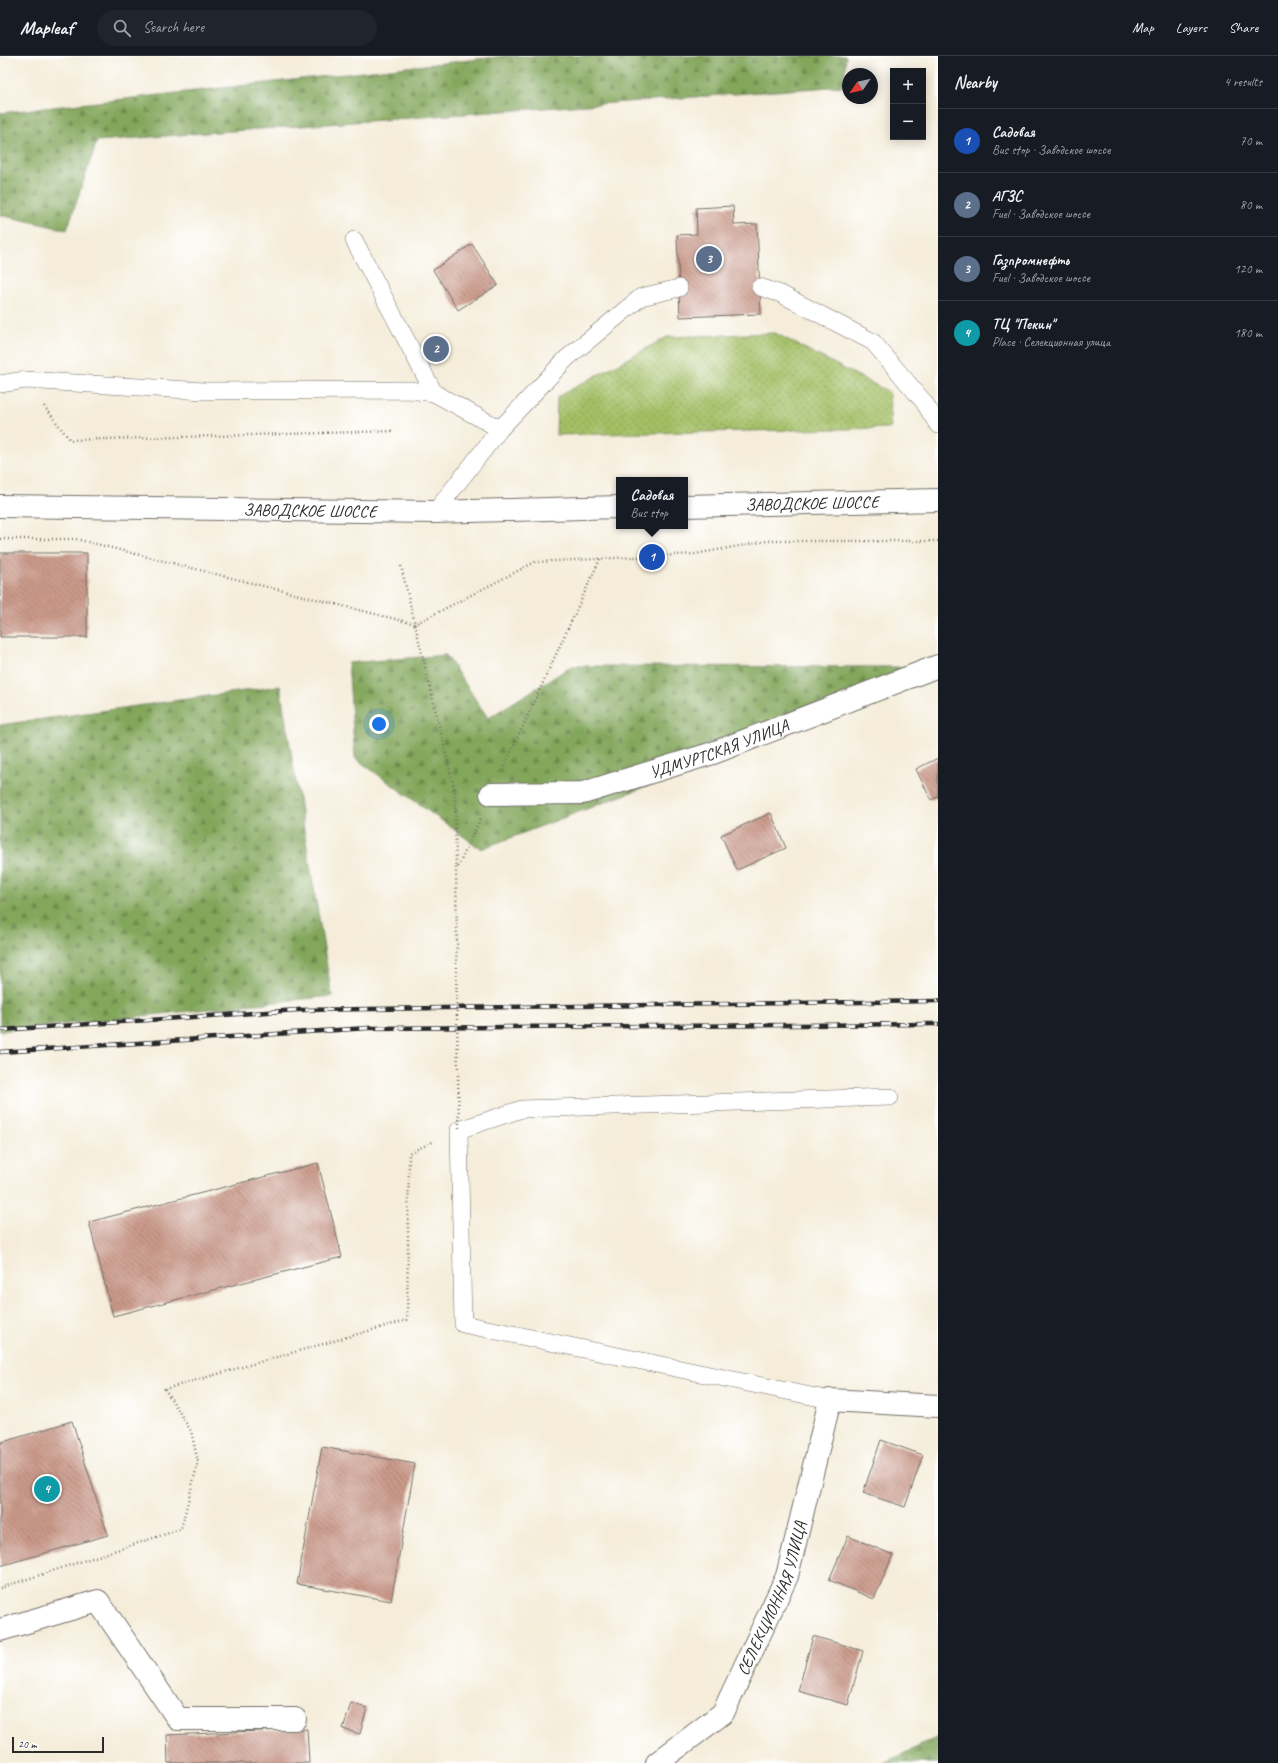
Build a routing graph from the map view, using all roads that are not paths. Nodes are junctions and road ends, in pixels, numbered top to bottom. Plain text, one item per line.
1 (354, 240) dead end
2 (760, 287) dead end
3 (679, 288) dead end
4 (0, 384) edge
5 (434, 393) junction
6 (938, 425) edge
7 (500, 429) junction
8 (938, 500) edge
9 (0, 506) edge
10 (688, 506) edge
11 (616, 507) edge
12 (435, 512) junction
13 (938, 666) edge
14 (491, 794) road end
15 (890, 1097) dead end
16 (830, 1400) junction
17 (938, 1406) edge
18 (0, 1630) edge
19 (295, 1719) dead end
20 (657, 1763) edge

1 - 5 lane
2 - 6 lane
3 - 7 lane
4 - 5 lane
5 - 7 lane
7 - 12 lane
8 - 10 street, ЗАВОДСКОЕ ШОССЕ
9 - 12 street, ЗАВОДСКОЕ ШОССЕ
11 - 12 street, ЗАВОДСКОЕ ШОССЕ
13 - 14 street, УДМУРТСКАЯ УЛИЦА
15 - 16 lane
16 - 17 street
16 - 20 street, СЕЛЕКЦИОННАЯ УЛИЦА
18 - 19 street

